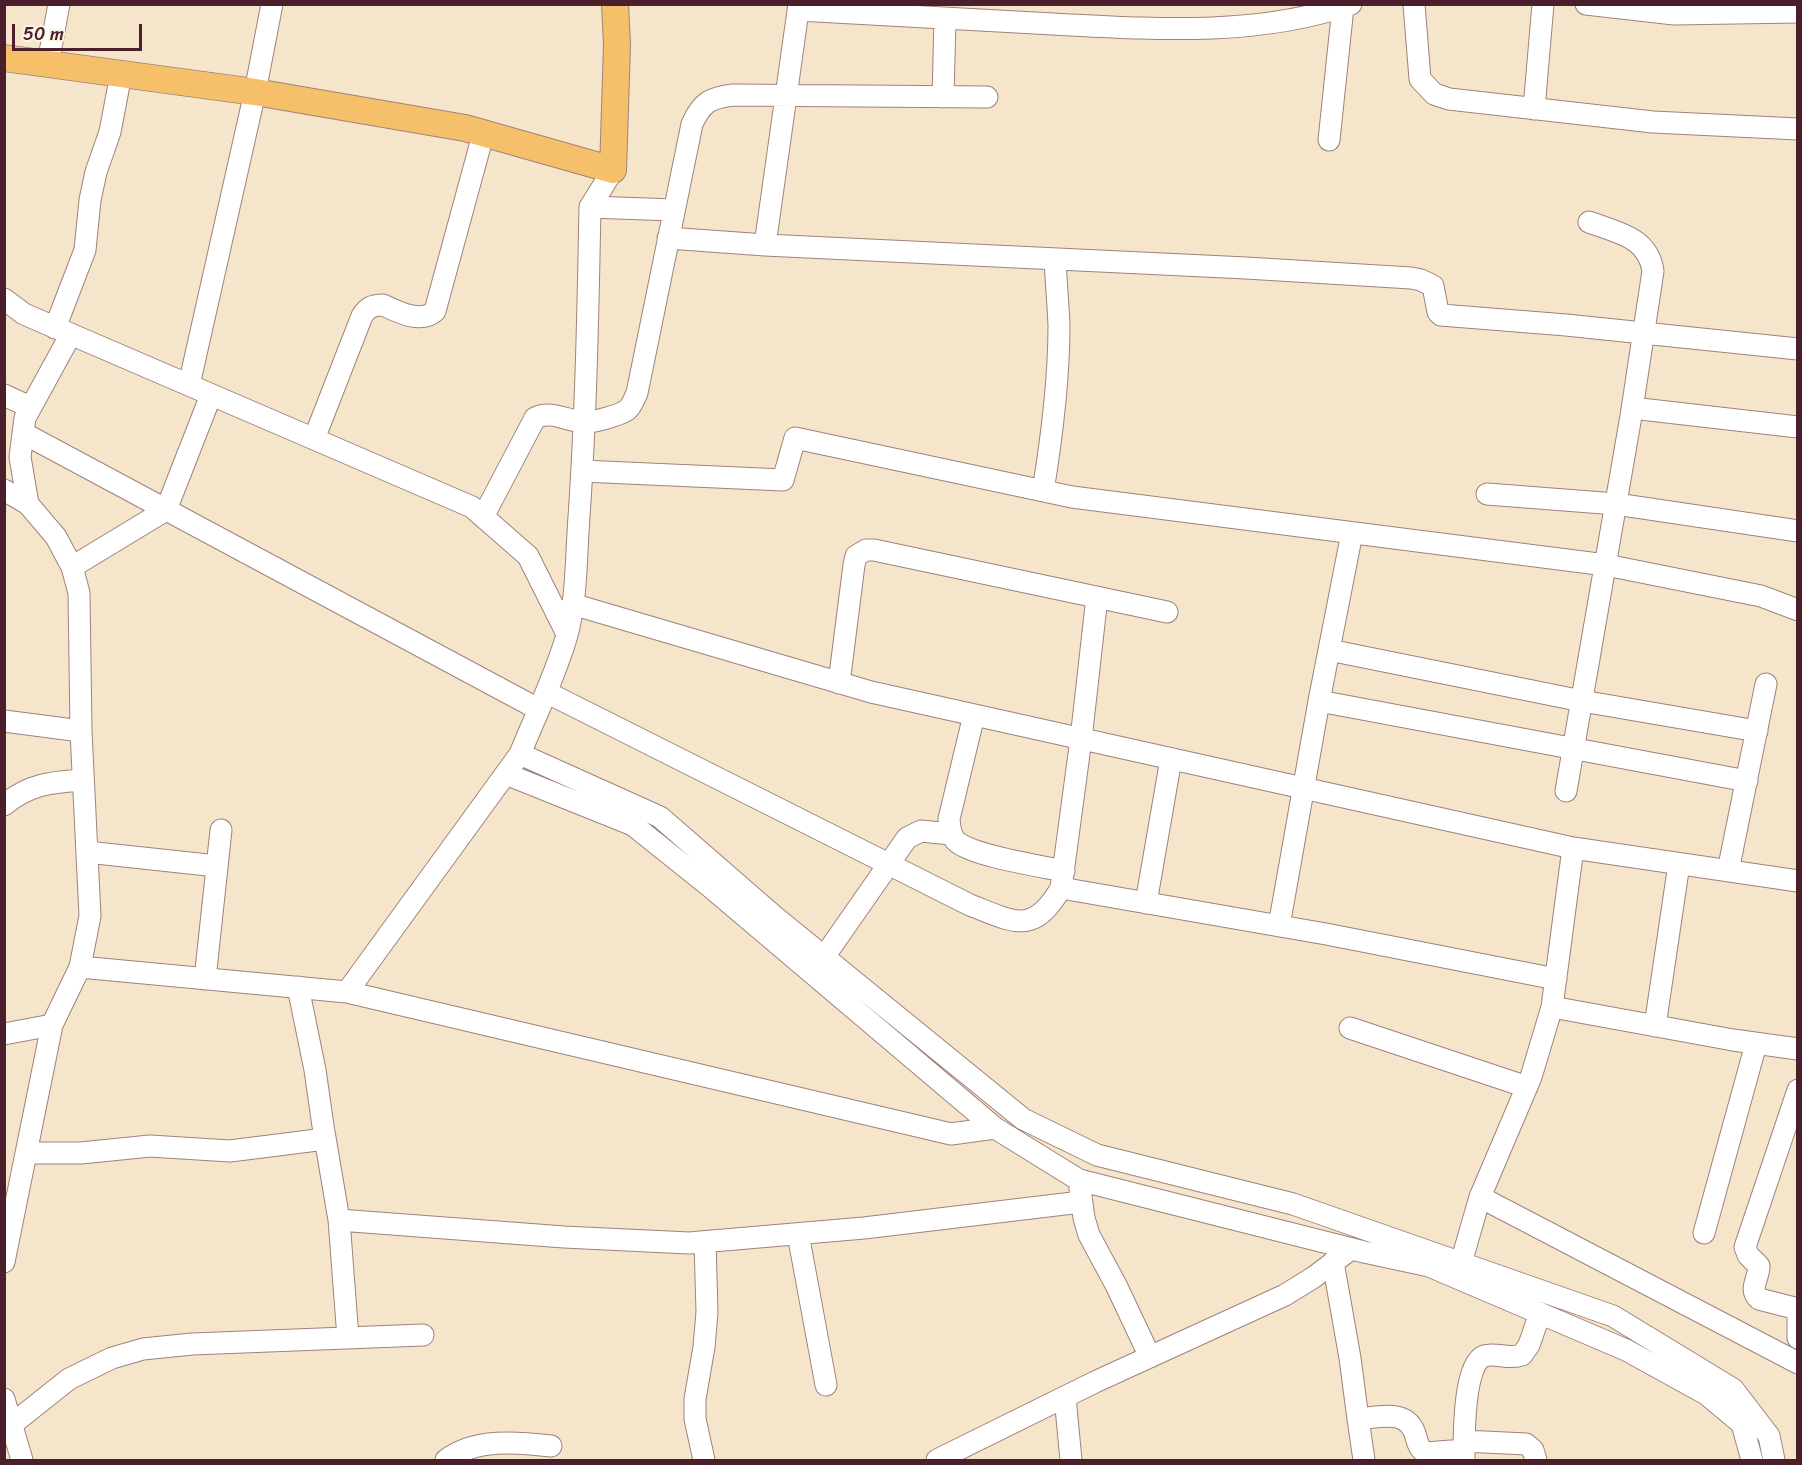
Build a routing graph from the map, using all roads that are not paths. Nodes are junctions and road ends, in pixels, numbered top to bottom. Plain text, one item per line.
1 (59, 4) edge
2 (272, 4) edge
3 (615, 4) edge
4 (1414, 4) edge
5 (1543, 4) edge
6 (1586, 4) edge
7 (1347, 6) edge
8 (798, 8) edge
9 (1674, 9) edge
10 (1797, 12) edge
11 (945, 19) junction
12 (4, 58) edge
13 (48, 63) junction
14 (121, 74) junction
15 (255, 92) junction
16 (786, 95) junction
17 (943, 97) junction
18 (987, 97) dead end
19 (1534, 109) junction
20 (1797, 129) edge
21 (483, 135) junction
22 (1329, 140) dead end
23 (612, 170) junction
24 (590, 207) junction
25 (674, 210) junction
26 (1589, 222) dead end
27 (668, 238) junction
28 (765, 245) junction
29 (1055, 260) junction
30 (4, 299) edge
31 (63, 331) junction
32 (1644, 333) junction
33 (1797, 349) edge
34 (189, 385) junction
35 (4, 395) edge
36 (211, 395) junction
37 (30, 407) junction
38 (1632, 408) junction
39 (585, 423) junction
40 (1797, 427) edge
41 (23, 433) junction
42 (314, 439) junction
43 (582, 471) junction
44 (4, 490) edge
45 (1043, 491) junction
46 (1487, 494) dead end
47 (28, 504) junction
48 (1616, 504) junction
49 (166, 510) junction
50 (483, 517) junction
51 (1797, 531) edge
52 (1352, 533) junction
53 (1605, 565) junction
54 (72, 567) junction
55 (1097, 597) junction
56 (572, 604) junction
57 (1797, 610) edge
58 (1167, 612) dead end
59 (567, 634) junction
60 (1329, 650) junction
61 (839, 683) junction
62 (1766, 684) dead end
63 (543, 701) junction
64 (1318, 701) junction
65 (1582, 701) junction
66 (974, 715) junction
67 (4, 720) edge
68 (1757, 730) junction
69 (81, 731) junction
70 (1082, 739) junction
71 (1574, 748) junction
72 (520, 754) junction
73 (1171, 759) junction
74 (506, 774) junction
75 (83, 780) junction
76 (1747, 781) junction
77 (1304, 788) junction
78 (1566, 791) dead end
79 (5, 804) edge
80 (221, 830) dead end
81 (951, 834) junction
82 (1573, 848) junction
83 (87, 852) junction
84 (888, 864) junction
85 (1679, 864) junction
86 (217, 866) junction
87 (1728, 871) junction
88 (1062, 880) junction
89 (1797, 881) edge
90 (1146, 903) junction
91 (1279, 926) junction
92 (824, 957) junction
93 (80, 967) junction
94 (205, 979) junction
95 (1556, 979) junction
96 (298, 987) junction
97 (346, 992) junction
98 (1552, 1007) junction
99 (52, 1025) junction
100 (1655, 1026) junction
101 (1350, 1028) dead end
102 (4, 1034) edge
103 (1756, 1044) junction
104 (1797, 1049) edge
105 (1527, 1087) junction
106 (1797, 1090) edge
107 (995, 1128) junction
108 (325, 1139) junction
109 (27, 1152) junction
110 (1078, 1180) junction
111 (1480, 1197) junction
112 (1082, 1202) junction
113 (339, 1220) junction
114 (1704, 1233) dead end
115 (798, 1234) junction
116 (705, 1242) junction
117 (1351, 1249) junction
118 (6, 1250) edge
119 (1333, 1262) junction
120 (1461, 1263) junction
121 (1797, 1310) edge
122 (1540, 1313) junction
123 (423, 1335) dead end
124 (348, 1338) junction
125 (1797, 1338) edge
126 (1150, 1357) junction
127 (1797, 1363) edge
128 (826, 1385) dead end
129 (1065, 1397) junction
130 (4, 1399) edge
131 (1358, 1419) junction
132 (11, 1425) junction
133 (551, 1446) dead end
134 (1464, 1450) edge
135 (21, 1461) edge
136 (446, 1461) edge
137 (705, 1461) edge
138 (937, 1461) edge
139 (1071, 1461) edge
140 (1364, 1461) edge
141 (1536, 1461) edge
142 (1752, 1461) edge
143 (1774, 1461) edge

1 - 13 street
2 - 15 street
3 - 23 main road
4 - 19 street
5 - 19 street
6 - 9 street
7 - 11 street
7 - 22 street
8 - 11 street
8 - 16 street
9 - 10 street
11 - 17 street
12 - 13 main road
13 - 14 main road
14 - 15 main road
14 - 31 street
15 - 21 main road
15 - 34 street
16 - 17 street
16 - 25 street
16 - 28 street
17 - 18 street
19 - 20 street
21 - 23 main road
21 - 42 street
23 - 24 street
24 - 25 street
24 - 39 street
25 - 27 street
26 - 32 street
27 - 28 street
27 - 39 street
28 - 29 street
29 - 32 street
29 - 45 street
30 - 31 street
31 - 34 street
31 - 37 street
32 - 33 street
32 - 38 street
34 - 36 street
35 - 37 street
36 - 42 street
36 - 49 street
37 - 41 street
38 - 40 street
38 - 48 street
39 - 43 street
39 - 50 street
41 - 47 street
41 - 49 street
42 - 50 street
43 - 45 street
43 - 56 street
44 - 47 street
45 - 52 street
46 - 48 street
47 - 54 street
48 - 51 street
48 - 53 street
49 - 54 street
49 - 63 street
50 - 59 street
52 - 53 street
52 - 60 street
53 - 57 street
53 - 65 street
54 - 69 street
55 - 58 street
55 - 61 street
55 - 70 street
56 - 59 street
56 - 61 street
59 - 63 street
60 - 64 street
60 - 65 street
61 - 66 street
62 - 68 street
63 - 72 street
63 - 84 street
64 - 71 street
64 - 77 street
65 - 68 street
65 - 71 street
66 - 70 street
66 - 81 street
67 - 69 street
68 - 76 street
69 - 75 street
70 - 73 street
70 - 88 street
71 - 76 street
71 - 78 street
72 - 74 street
72 - 92 street
73 - 77 street
73 - 90 street
74 - 97 street
74 - 107 street
75 - 79 street
75 - 83 street
76 - 87 street
77 - 82 street
77 - 91 street
80 - 86 street
81 - 84 street
81 - 88 street
82 - 85 street
82 - 95 street
83 - 86 street
83 - 93 street
84 - 88 street
84 - 92 street
85 - 87 street
85 - 100 street
86 - 94 street
87 - 89 street
88 - 90 street
90 - 91 street
91 - 95 street
92 - 120 street
93 - 94 street
93 - 99 street
94 - 96 street
95 - 98 street
96 - 97 street
96 - 108 street
97 - 107 street
98 - 100 street
98 - 105 street
99 - 102 street
99 - 109 street
100 - 103 street
101 - 105 street
103 - 104 street
103 - 114 street
105 - 111 street
106 - 121 street
107 - 110 street
108 - 109 street
108 - 113 street
109 - 118 street
110 - 112 street
110 - 117 street
111 - 120 street
111 - 127 street
112 - 115 street
112 - 126 street
113 - 116 street
113 - 124 street
115 - 116 street
115 - 128 street
116 - 137 street
117 - 119 street
117 - 122 street
119 - 126 street
119 - 131 street
120 - 143 street
121 - 125 street
122 - 134 street
122 - 142 street
123 - 124 street
124 - 132 street
126 - 129 street
129 - 138 street
129 - 139 street
130 - 132 street
131 - 134 street
131 - 140 street
132 - 135 street
133 - 136 street
134 - 141 street

